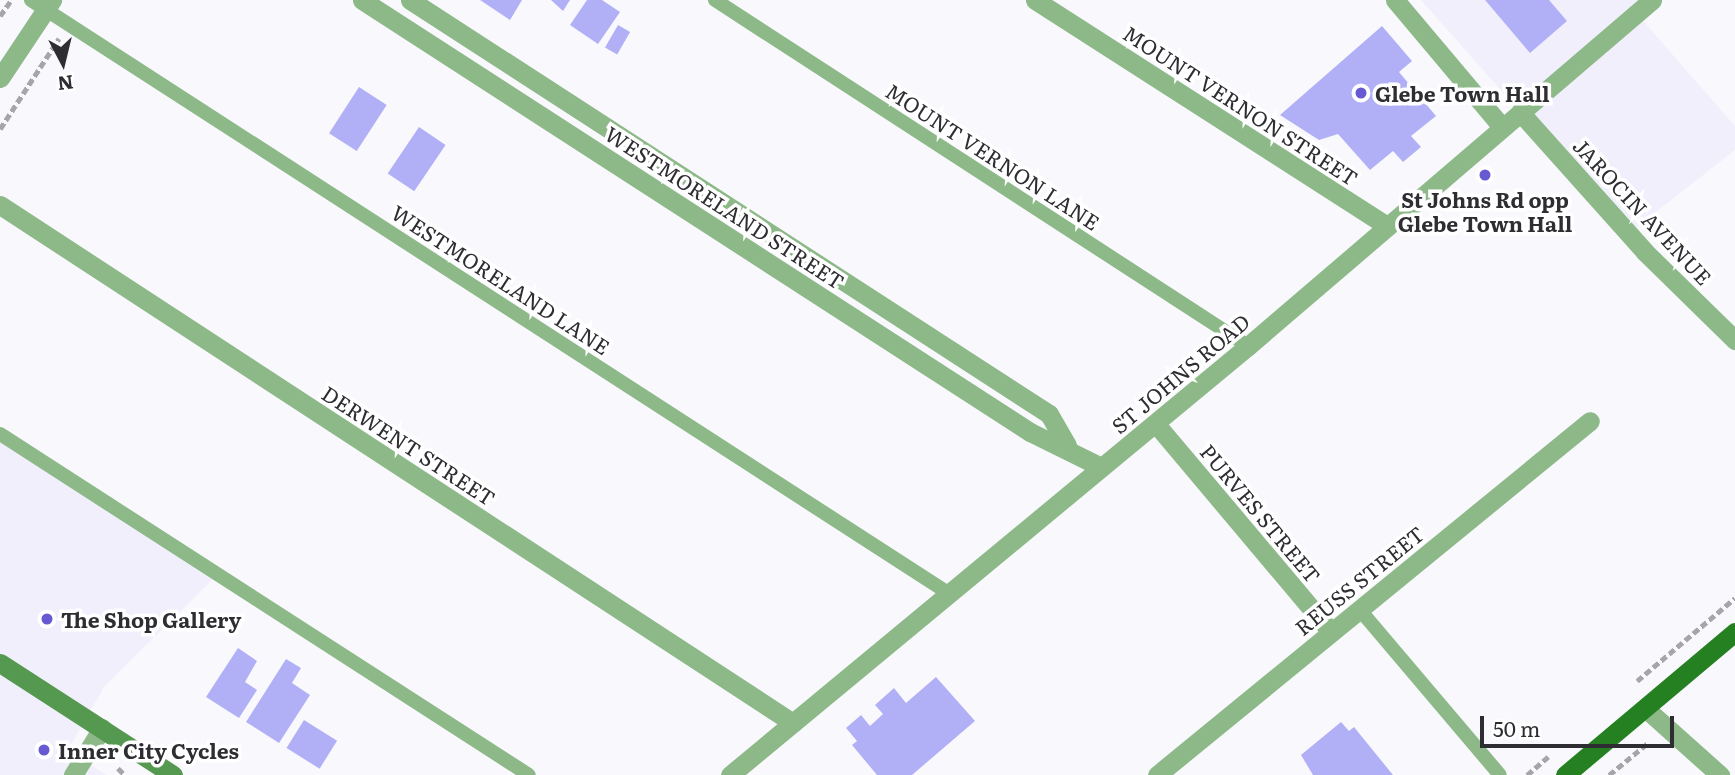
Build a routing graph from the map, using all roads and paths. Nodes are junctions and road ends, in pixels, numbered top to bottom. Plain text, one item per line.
1 (11, 0) edge
2 (362, 0) edge
3 (410, 0) edge
4 (715, 0) edge
5 (1035, 0) edge
6 (1652, 0) edge
7 (1397, 1) edge
8 (43, 3) edge
9 (0, 16) edge
10 (68, 24) junction
11 (0, 78) edge
12 (1520, 112) junction
13 (1502, 127) junction
14 (0, 129) edge
15 (0, 205) edge
16 (1387, 226) junction
17 (1735, 340) edge
18 (1248, 346) junction
19 (1590, 421) dead end
20 (1156, 424) junction
21 (0, 434) edge
22 (1067, 445) junction
23 (1101, 467) junction
24 (948, 593) junction
25 (1360, 610) junction
26 (1331, 632) junction
27 (1735, 632) edge
28 (0, 663) edge
29 (1645, 708) junction
30 (793, 723) junction
31 (102, 729) junction
32 (1658, 741) dead end
33 (73, 775) edge
34 (173, 775) edge
35 (529, 775) edge
36 (730, 775) edge
37 (1157, 775) edge
38 (1500, 775) edge
39 (1565, 775) edge
40 (1609, 775) edge
41 (1720, 775) edge

1 - 9 path
2 - 22 street, WESTMORELAND STREET
3 - 22 street, WESTMORELAND STREET
4 - 18 lane, MOUNT VERNON LANE
5 - 16 street, MOUNT VERNON STREET
6 - 12 street, ST JOHNS ROAD
7 - 13 street
8 - 10 lane, WESTMORELAND LANE
8 - 11 street
10 - 14 path
10 - 24 lane, WESTMORELAND LANE
12 - 13 street, ST JOHNS ROAD
12 - 17 street, JAROCIN AVENUE
13 - 16 street, ST JOHNS ROAD
15 - 30 street, DERWENT STREET
16 - 18 street, ST JOHNS ROAD
18 - 20 street, ST JOHNS ROAD
19 - 25 street, REUSS STREET
20 - 23 street, ST JOHNS ROAD
20 - 26 street, PURVES STREET
21 - 35 lane
22 - 23 street, WESTMORELAND STREET
23 - 24 street, ST JOHNS ROAD
24 - 30 street, ST JOHNS ROAD
25 - 26 street, REUSS STREET
25 - 38 lane
26 - 37 street, REUSS STREET
27 - 29 main road
28 - 31 main road
29 - 39 main road
29 - 41 street
30 - 36 street, ST JOHNS ROAD
31 - 33 street
31 - 34 main road
32 - 40 path

